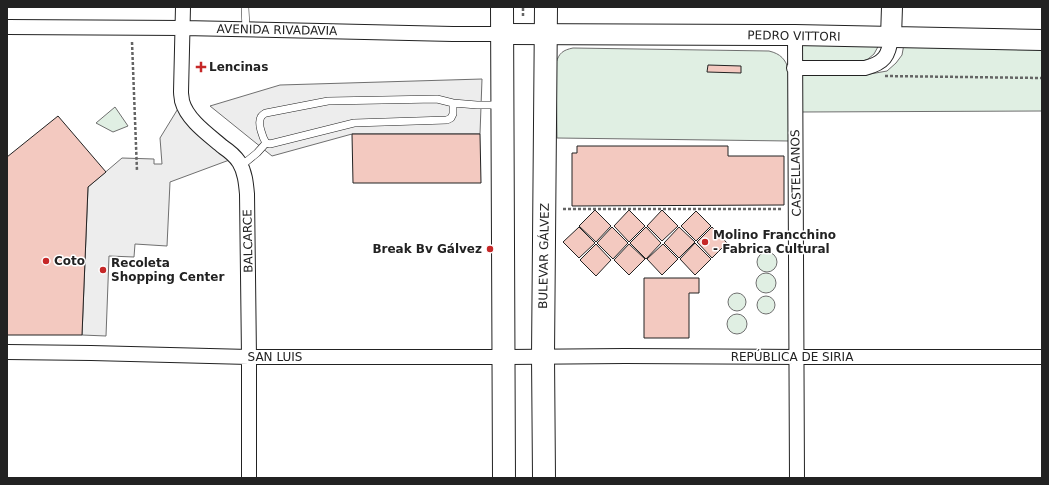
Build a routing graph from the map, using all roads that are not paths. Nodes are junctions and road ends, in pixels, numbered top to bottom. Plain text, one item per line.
1 (183, 7) edge
2 (245, 7) edge
3 (502, 7) edge
4 (546, 7) edge
5 (892, 7) edge
6 (7, 27) edge
7 (183, 28) junction
8 (246, 29) junction
9 (502, 34) junction
10 (546, 34) junction
11 (795, 35) junction
12 (891, 37) junction
13 (1042, 40) edge
14 (794, 68) junction
15 (453, 103) junction
16 (502, 105) junction
17 (266, 143) junction
18 (241, 166) junction
19 (7, 352) edge
20 (543, 356) junction
21 (249, 357) junction
22 (504, 357) junction
23 (797, 357) junction
24 (1042, 357) edge
25 (249, 478) edge
26 (504, 478) edge
27 (544, 478) edge
28 (797, 478) edge

1 - 7 street, BALCARCE
2 - 8 lane
3 - 9 main road
4 - 10 main road, BULEVAR GÁLVEZ
5 - 12 street
6 - 7 street, AVENIDA RIVADAVIA
7 - 8 street, AVENIDA RIVADAVIA
7 - 18 street, BALCARCE
8 - 9 street, AVENIDA RIVADAVIA
9 - 10 street, AVENIDA RIVADAVIA
9 - 16 main road
10 - 11 street, PEDRO VITTORI
10 - 20 main road, BULEVAR GÁLVEZ
11 - 12 street, PEDRO VITTORI
11 - 14 street, CASTELLANOS
12 - 13 street, PEDRO VITTORI
12 - 14 street
14 - 23 street, CASTELLANOS
15 - 16 lane
15 - 17 lane
15 - 17 lane
16 - 22 main road
17 - 18 lane
18 - 21 street, BALCARCE
19 - 21 street, SAN LUIS
20 - 22 street, SAN LUIS
20 - 23 street, REPÚBLICA DE SIRIA
20 - 27 main road, BULEVAR GÁLVEZ
21 - 22 street, SAN LUIS
21 - 25 street, BALCARCE
22 - 26 main road
23 - 24 street, REPÚBLICA DE SIRIA
23 - 28 street, CASTELLANOS

